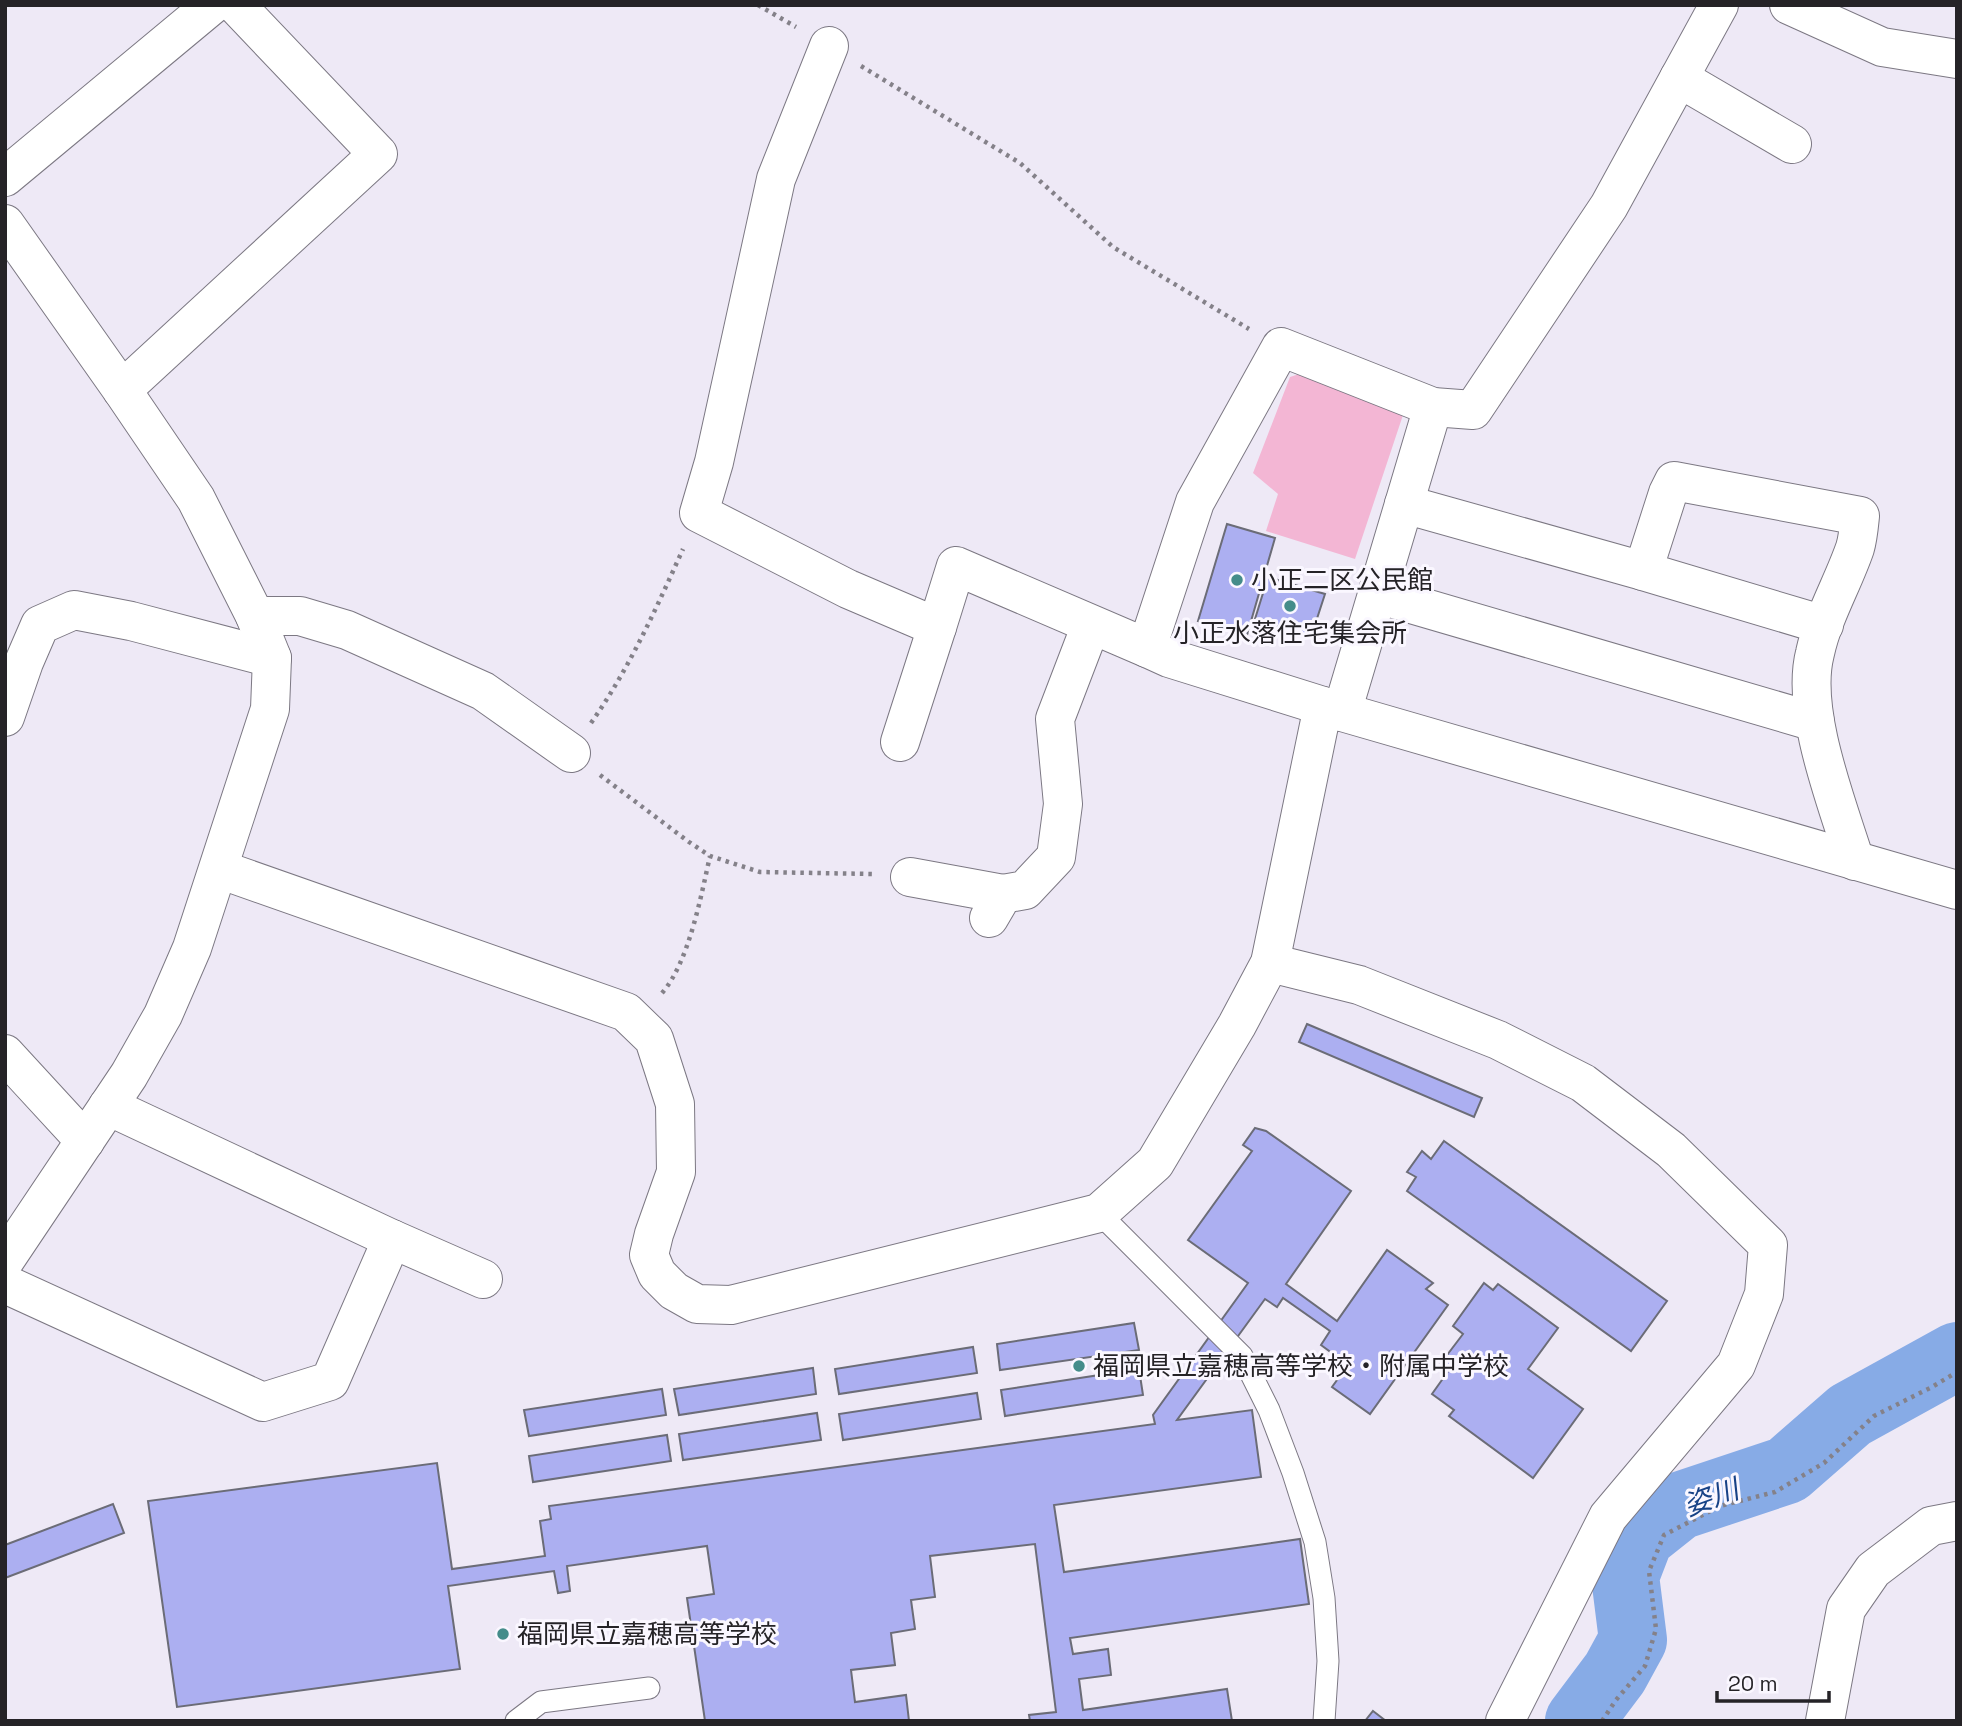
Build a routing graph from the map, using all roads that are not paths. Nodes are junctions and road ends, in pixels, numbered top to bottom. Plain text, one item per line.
1 (212, 5) edge
2 (236, 5) edge
3 (1719, 5) edge
4 (1789, 5) edge
5 (829, 46) road end
6 (1957, 59) edge
7 (1679, 78) junction
8 (1792, 144) dead end
9 (5, 177) edge
10 (5, 224) edge
11 (122, 390) junction
12 (1433, 407) junction
13 (1404, 504) junction
14 (1643, 571) junction
15 (1377, 594) junction
16 (255, 616) junction
17 (1091, 625) junction
18 (1824, 625) junction
19 (937, 627) junction
20 (1147, 648) junction
21 (272, 658) junction
22 (1333, 709) junction
23 (5, 717) edge
24 (1815, 722) junction
25 (900, 742) dead end
26 (571, 753) road end
27 (1854, 860) junction
28 (219, 869) junction
29 (910, 877) road end
30 (1957, 890) edge
31 (1270, 963) junction
32 (5, 1054) edge
33 (108, 1107) junction
34 (85, 1141) junction
35 (1099, 1213) junction
36 (393, 1239) junction
37 (5, 1260) edge
38 (483, 1279) dead end
39 (5, 1284) edge
40 (1957, 1521) edge
41 (649, 1688) dead end
42 (516, 1721) edge
43 (1324, 1721) edge
44 (1505, 1721) edge
45 (1825, 1721) edge

1 - 9 street
2 - 11 street
3 - 7 street
4 - 6 street
5 - 19 street
7 - 8 street
7 - 12 street
10 - 11 street
11 - 16 street
12 - 13 street
12 - 20 street
13 - 14 street
13 - 15 street
14 - 18 street
14 - 18 street
15 - 22 street
15 - 24 street
16 - 21 street
16 - 26 street
17 - 19 street
17 - 20 street
17 - 29 street
18 - 24 street
19 - 25 street
20 - 22 street
21 - 23 street
21 - 28 street
22 - 27 street
22 - 31 street
24 - 27 street
27 - 30 street
28 - 33 street
28 - 35 street
31 - 35 street
31 - 44 street
32 - 34 street
33 - 34 street
33 - 36 street
34 - 37 street
35 - 43 lane
36 - 38 street
36 - 39 street
40 - 45 street
41 - 42 lane

